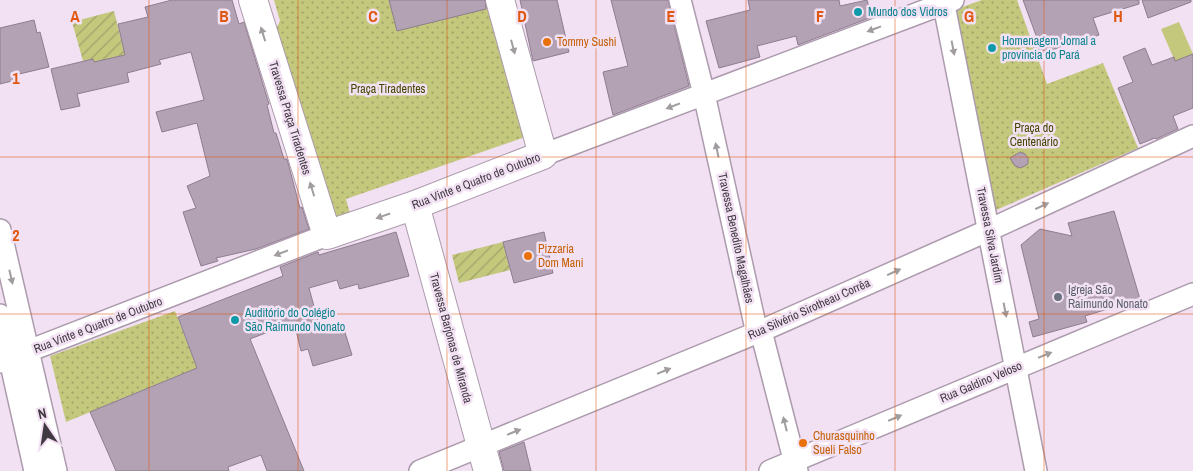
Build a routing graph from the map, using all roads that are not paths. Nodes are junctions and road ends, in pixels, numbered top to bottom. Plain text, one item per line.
1 (253, 0) edge
2 (500, 0) edge
3 (680, 0) edge
4 (946, 1) edge
5 (704, 94) junction
6 (1193, 136) edge
7 (543, 155) junction
8 (415, 205) junction
9 (0, 230) edge
10 (989, 230) junction
11 (327, 235) junction
12 (1193, 294) edge
13 (0, 315) edge
14 (762, 331) junction
15 (13, 357) edge
16 (1016, 367) junction
17 (484, 458) edge
18 (795, 466) edge
19 (35, 471) edge
20 (56, 471) edge
21 (420, 471) edge
22 (770, 471) edge
23 (1036, 471) edge

11 -> 1 street, Travessa Praça Tiradentes
2 -> 7 street
3 - 5 street, Travessa Benedito Magalhães
4 -> 5 street, Rua Vinte e Quatro de Outubro
4 -> 10 street, Travessa Silva Jardim
5 -> 7 street, Rua Vinte e Quatro de Outubro
14 -> 5 street, Travessa Benedito Magalhães
10 -> 6 street, Rua Silvério Sirotheau Corrêa
7 - 8 street, Rua Vinte e Quatro de Outubro
8 -> 11 street, Rua Vinte e Quatro de Outubro
8 - 17 street, Travessa Barjonas de Miranda
9 -> 15 street
14 -> 10 street, Rua Silvério Sirotheau Corrêa
10 -> 16 street, Travessa Silva Jardim
11 -> 15 street, Rua Vinte e Quatro de Outubro
16 -> 12 street, Rua Galdino Veloso
13 - 15 street
17 -> 14 street, Rua Silvério Sirotheau Corrêa
18 -> 14 street, Travessa Benedito Magalhães
15 - 19 street
15 - 20 street
18 -> 16 street, Rua Galdino Veloso
16 - 23 street, Travessa Silva Jardim
17 - 21 street, Rua Silvério Sirotheau Corrêa
18 - 22 street, Rua Galdino Veloso

